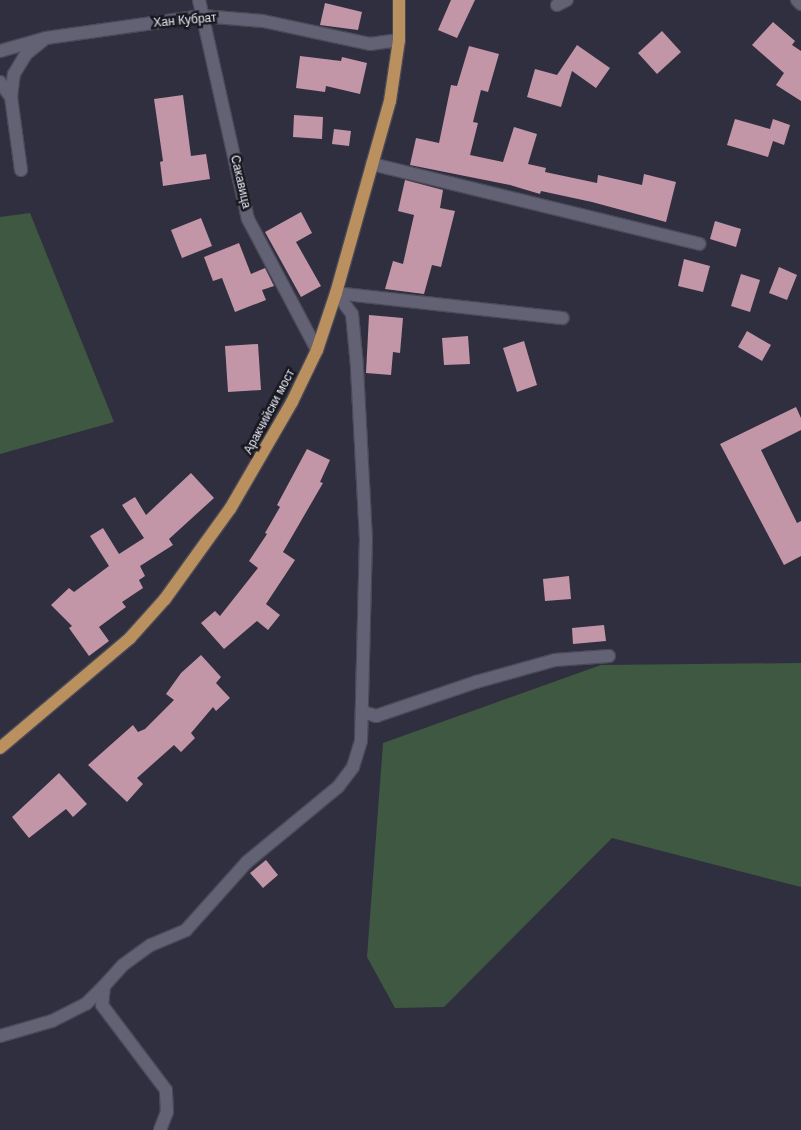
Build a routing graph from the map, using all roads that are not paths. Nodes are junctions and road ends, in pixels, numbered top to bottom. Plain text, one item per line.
1 (199, 0) edge
2 (399, 0) edge
3 (797, 0) edge
4 (801, 4) edge
5 (202, 16) junction
6 (46, 38) junction
7 (399, 40) junction
8 (0, 50) edge
9 (0, 82) edge
10 (11, 97) junction
11 (372, 164) junction
12 (21, 170) dead end
13 (699, 244) dead end
14 (336, 293) junction
15 (563, 318) dead end
16 (317, 350) junction
17 (609, 656) dead end
18 (363, 712) junction
19 (0, 748) edge
20 (104, 986) junction
21 (0, 1036) edge
22 (160, 1130) edge

1 - 5 street, Сакавица
2 - 7 main road, Аракчийски мост
3 - 4 street
5 - 6 street, Хан Кубрат
5 - 7 street, Хан Кубрат
5 - 16 street, Сакавица
6 - 8 street, Хан Кубрат
6 - 10 street
7 - 11 main road, Аракчийски мост
9 - 10 street
10 - 12 street
11 - 13 street
11 - 14 main road, Аракчийски мост
14 - 15 street
14 - 16 main road, Аракчийски мост
14 - 18 street
16 - 19 main road, Аракчийски мост
17 - 18 street
18 - 20 street
20 - 21 street
20 - 22 street

